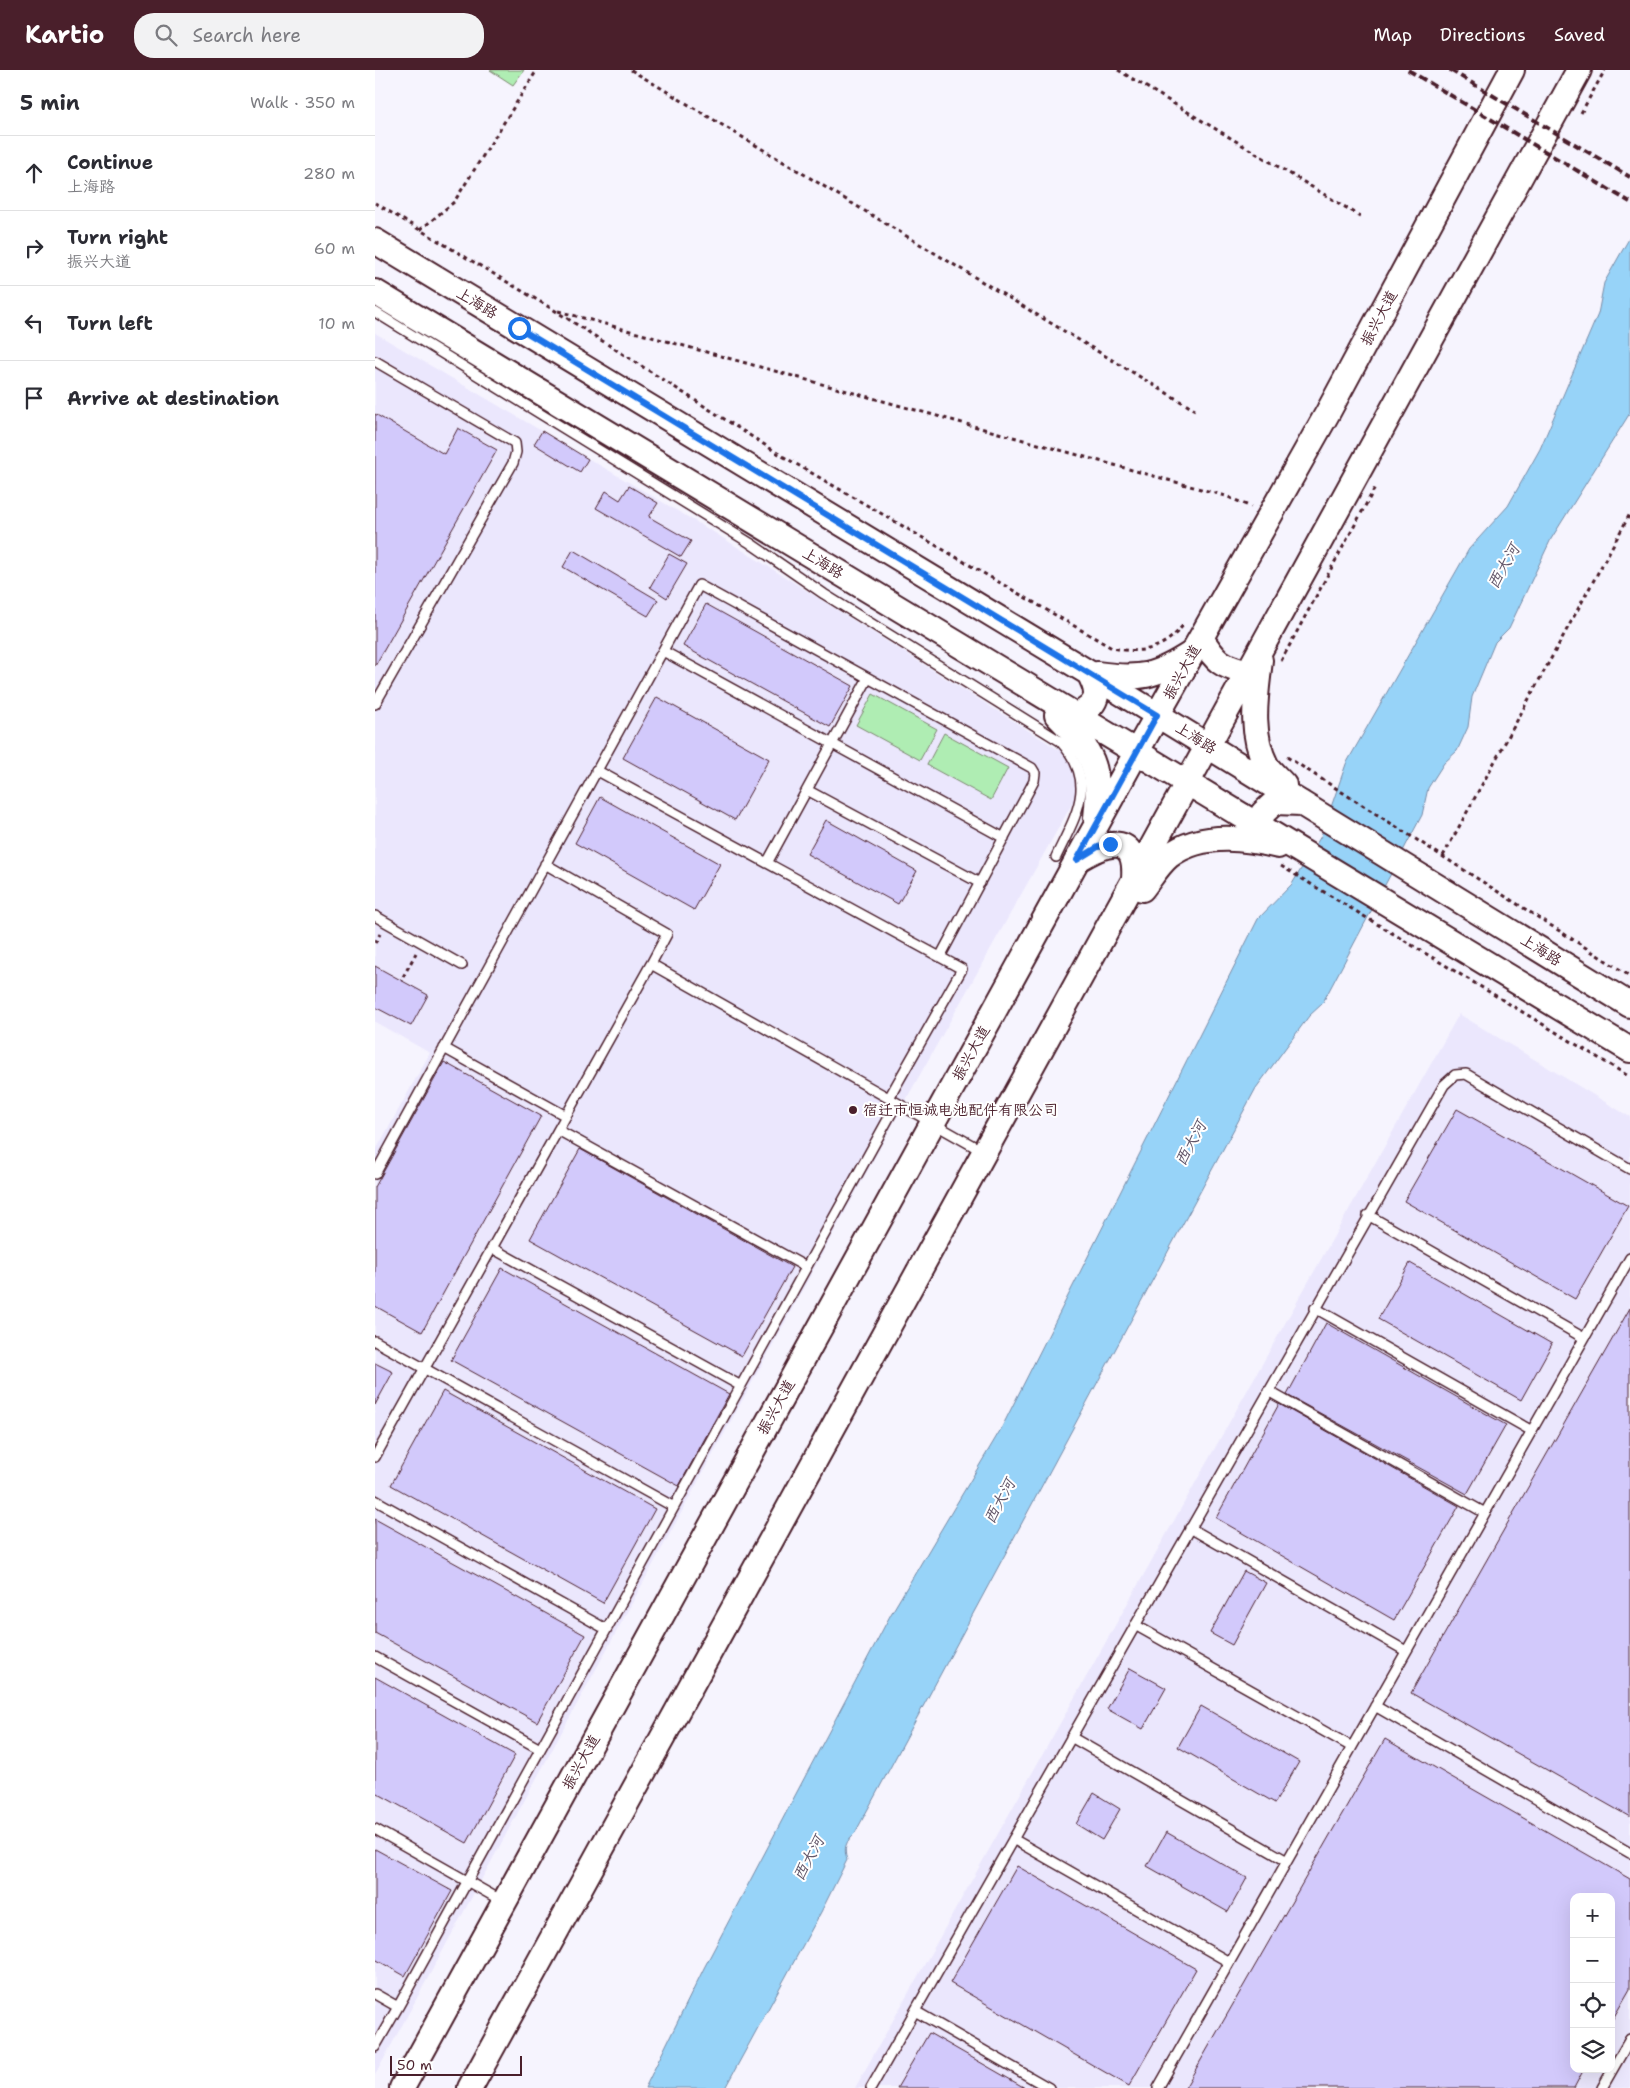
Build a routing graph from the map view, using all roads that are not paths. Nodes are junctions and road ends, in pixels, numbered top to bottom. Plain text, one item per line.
1 (1512, 70) edge
2 (1579, 70) edge
3 (375, 241) edge
4 (375, 292) edge
5 (375, 312) edge
6 (375, 361) edge
7 (1197, 645) junction
8 (1261, 648) junction
9 (663, 652) junction
10 (1248, 673) junction
11 (1089, 674) junction
12 (868, 678) junction
13 (1029, 688) junction
14 (375, 704) edge
15 (1157, 715) junction
16 (1076, 716) junction
17 (832, 744) junction
18 (1208, 746) junction
19 (1136, 753) junction
20 (597, 770) junction
21 (1187, 784) junction
22 (807, 790) junction
23 (1301, 803) junction
24 (1259, 827) junction
25 (1095, 828) junction
26 (1004, 838) junction
27 (1298, 851) junction
28 (1067, 858) junction
29 (767, 863) junction
30 (545, 864) junction
31 (1134, 879) junction
32 (980, 883) junction
33 (375, 916) edge
34 (1100, 941) junction
35 (940, 958) junction
36 (462, 964) dead end
37 (651, 964) junction
38 (1630, 1005) edge
39 (444, 1048) junction
40 (1630, 1050) edge
41 (893, 1100) junction
42 (566, 1116) junction
43 (933, 1123) junction
44 (558, 1130) junction
45 (985, 1152) junction
46 (1630, 1169) edge
47 (375, 1174) edge
48 (1368, 1215) junction
49 (492, 1248) junction
50 (1630, 1258) edge
51 (806, 1267) junction
52 (1315, 1308) junction
53 (1585, 1338) junction
54 (375, 1341) edge
55 (424, 1369) junction
56 (741, 1386) junction
57 (1268, 1391) junction
58 (1532, 1431) junction
59 (375, 1457) edge
60 (375, 1500) edge
61 (674, 1507) junction
62 (1485, 1513) junction
63 (1190, 1528) junction
64 (1135, 1625) junction
65 (606, 1629) junction
66 (1406, 1651) junction
67 (375, 1657) edge
68 (1375, 1706) junction
69 (1071, 1737) junction
70 (1352, 1747) junction
71 (540, 1749) junction
72 (375, 1829) edge
73 (1013, 1839) junction
74 (1630, 1853) edge
75 (1287, 1861) junction
76 (467, 1881) junction
77 (504, 1902) junction
78 (1229, 1962) junction
79 (375, 1994) edge
80 (398, 2007) junction
81 (915, 2011) junction
82 (1630, 2039) edge
83 (375, 2047) edge
84 (402, 2088) edge
85 (470, 2088) edge
86 (871, 2088) edge
87 (1049, 2088) edge
88 (1158, 2088) edge
89 (1602, 2088) edge

1 - 7 main road, 振兴大道
2 - 8 main road
3 - 11 main road, 上海路
4 - 13 main road, 上海路
5 - 28 lane
6 - 14 lane
7 - 10 main road
7 - 11 main road
7 - 15 main road, 振兴大道
8 - 10 main road
8 - 23 main road
9 - 12 lane
9 - 17 lane
9 - 20 lane
10 - 18 main road
11 - 15 main road, 上海路
11 - 16 main road
12 - 17 lane
12 - 26 lane
13 - 16 main road, 上海路
13 - 25 main road
15 - 18 main road, 上海路
15 - 19 main road, 振兴大道
16 - 19 main road, 上海路
17 - 22 lane
17 - 26 lane
18 - 21 main road
18 - 23 main road, 上海路
19 - 21 main road, 上海路
19 - 25 main road, 振兴大道
20 - 29 lane
20 - 30 lane
21 - 24 main road, 上海路
21 - 31 main road
22 - 29 lane
22 - 32 lane
23 - 24 main road
23 - 38 main road, 上海路
24 - 27 main road, 上海路
25 - 28 main road, 振兴大道
26 - 32 lane
27 - 34 main road
27 - 40 main road, 上海路
28 - 31 main road
28 - 43 main road, 振兴大道
29 - 35 lane
30 - 37 lane
30 - 39 lane
31 - 34 main road
32 - 35 lane
33 - 36 lane
34 - 45 main road
35 - 41 lane
37 - 41 lane
37 - 42 lane
39 - 42 lane
39 - 47 lane
41 - 43 lane
41 - 51 lane
42 - 44 lane
43 - 45 lane
43 - 77 main road, 振兴大道
44 - 49 lane
44 - 51 lane
45 - 85 main road
46 - 48 lane
48 - 52 lane
48 - 53 lane
49 - 55 lane
49 - 56 lane
50 - 53 lane
51 - 56 lane
52 - 57 lane
52 - 58 lane
53 - 58 lane
54 - 55 lane
55 - 59 lane
55 - 61 lane
56 - 61 lane
57 - 62 lane
57 - 63 lane
58 - 62 lane
60 - 65 lane
61 - 65 lane
62 - 66 lane
63 - 64 lane
63 - 66 lane
64 - 69 lane
64 - 70 lane
65 - 71 lane
66 - 68 lane
67 - 71 lane
68 - 70 lane
68 - 74 lane
69 - 73 lane
69 - 75 lane
70 - 75 lane
71 - 76 lane
72 - 76 lane
73 - 78 lane
73 - 81 lane
75 - 78 lane
76 - 77 lane
76 - 80 lane
77 - 84 main road, 振兴大道
78 - 88 lane
79 - 80 lane
80 - 83 lane
81 - 86 lane
81 - 87 lane
82 - 89 lane

